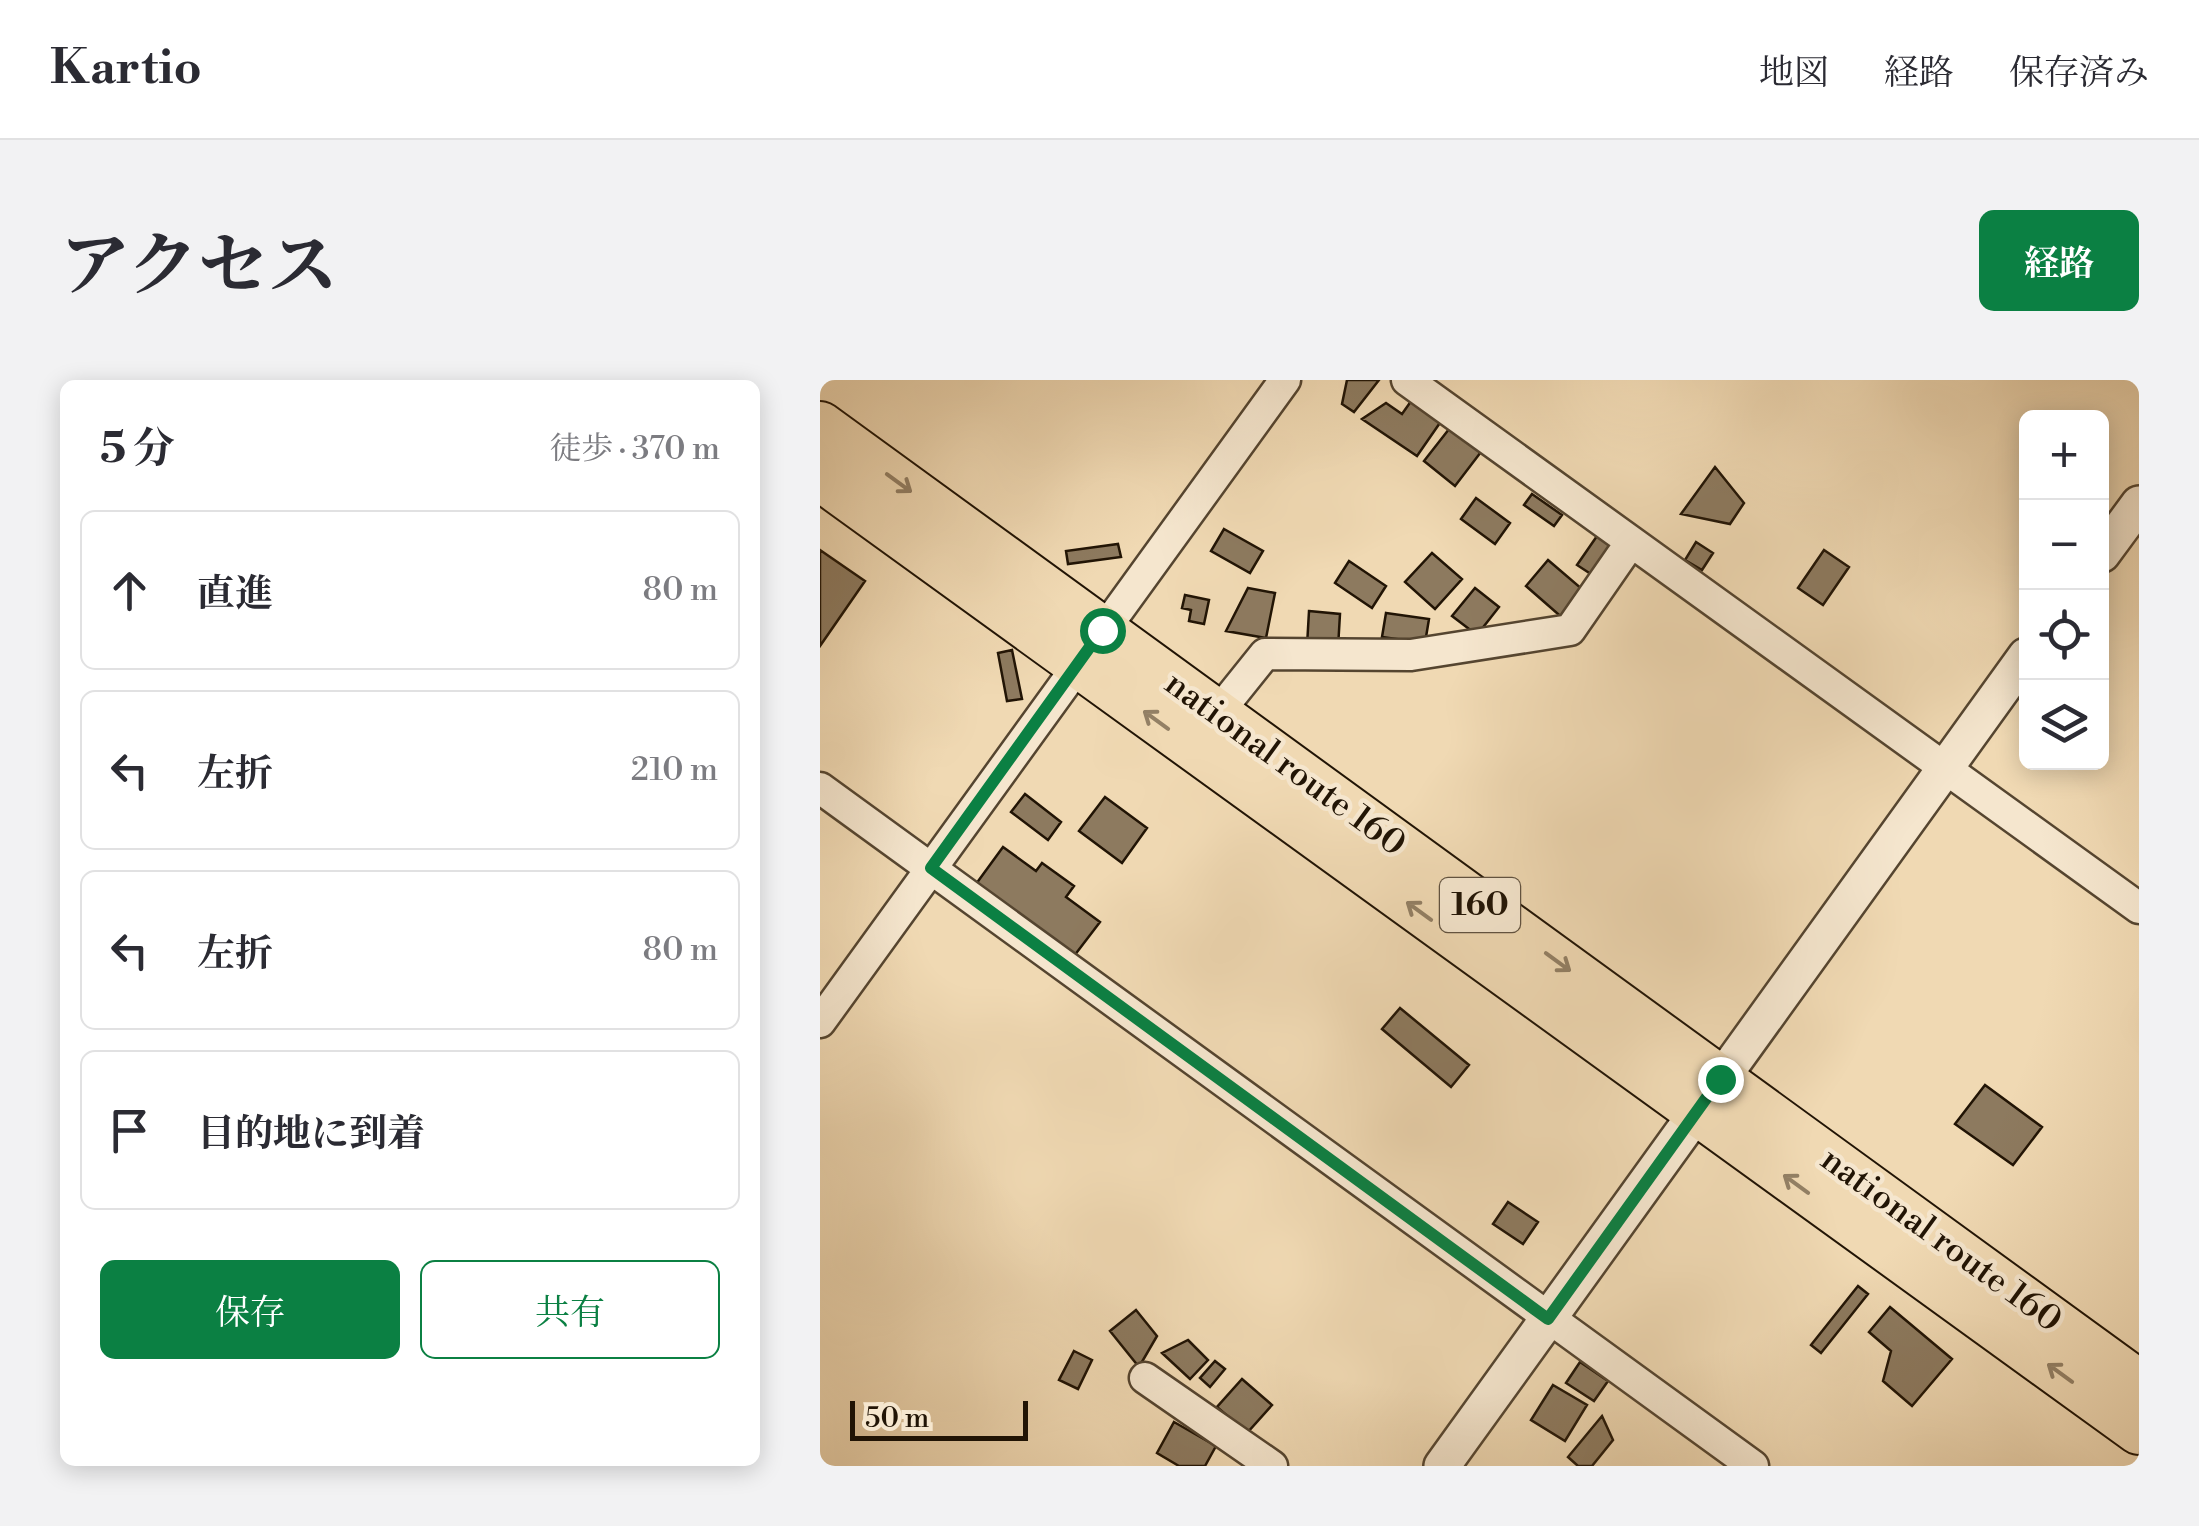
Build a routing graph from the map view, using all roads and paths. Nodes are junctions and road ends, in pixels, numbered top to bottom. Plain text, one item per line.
1 (1285, 380) edge
2 (1407, 380) edge
3 (820, 426) edge
4 (820, 476) edge
5 (2139, 504) edge
6 (1631, 542) junction
7 (2109, 545) edge
8 (1090, 647) junction
9 (2019, 666) edge
10 (1216, 714) junction
11 (1946, 766) junction
12 (820, 788) edge
13 (931, 868) junction
14 (2139, 908) edge
15 (820, 1022) edge
16 (1708, 1096) junction
17 (1548, 1319) junction
18 (1146, 1378) dead end
19 (2139, 1384) edge
20 (2139, 1430) edge
21 (1448, 1464) edge
22 (1272, 1466) edge
23 (1753, 1466) edge

1 - 8 street
2 - 6 street
3 -> 8 highway, national route 160 / 160
4 - 8 highway, national route 160 / 160
5 - 7 street
6 - 10 street
6 - 11 street
8 - 10 highway, national route 160 / 160
8 - 13 street
16 -> 8 highway, national route 160 / 160
9 - 11 street
10 -> 16 highway, national route 160 / 160
11 - 14 street
11 - 16 street
12 - 13 street
13 - 15 street
13 - 17 street
16 - 17 street
16 - 19 highway, national route 160 / 160
20 -> 16 highway, national route 160 / 160
17 - 21 street
17 - 23 street
18 - 22 street

